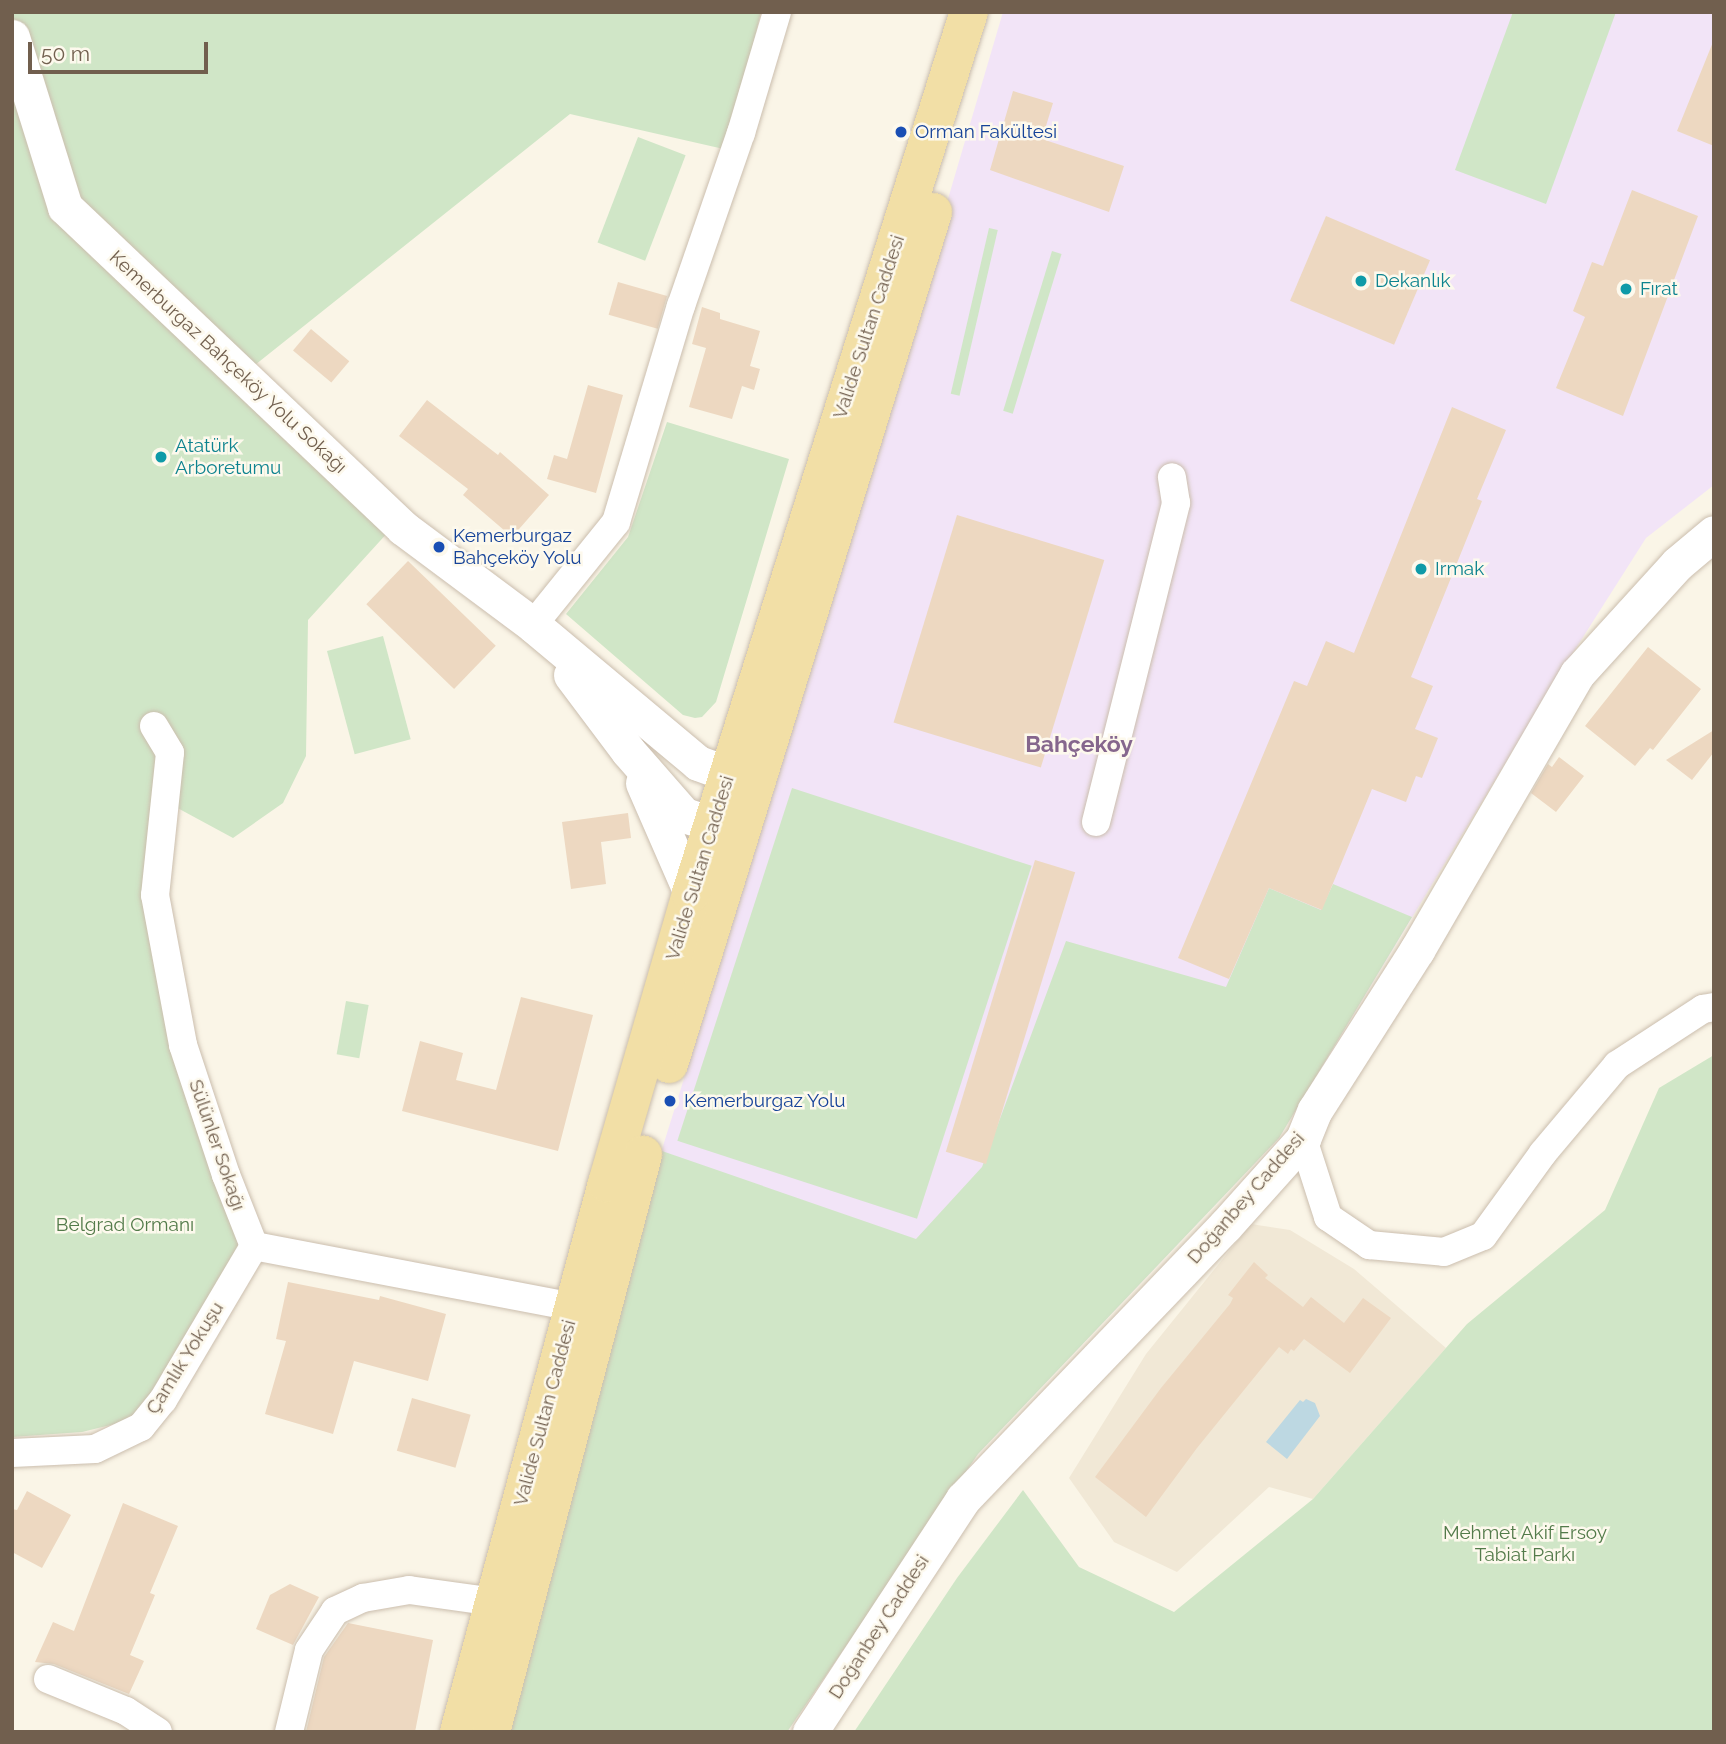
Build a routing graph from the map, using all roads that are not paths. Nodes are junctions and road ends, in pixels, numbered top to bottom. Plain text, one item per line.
1 (777, 12) edge
2 (979, 21) edge
3 (12, 37) edge
4 (1172, 477) dead end
5 (1714, 533) edge
6 (533, 625) junction
7 (154, 726) dead end
8 (628, 751) junction
9 (729, 774) junction
10 (729, 820) junction
11 (1096, 822) dead end
12 (691, 893) junction
13 (1714, 1007) edge
14 (1303, 1139) junction
15 (254, 1246) junction
16 (573, 1307) junction
17 (12, 1453) edge
18 (494, 1602) junction
19 (48, 1679) dead end
20 (158, 1732) edge
21 (289, 1732) edge
22 (459, 1732) edge
23 (491, 1732) edge
24 (810, 1732) edge

1 - 6 street
2 - 9 main road, Valide Sultan Caddesi
2 - 10 main road, Valide Sultan Caddesi
3 - 6 street, Kemerburgaz Bahçeköy Yolu Sokağı
4 - 11 street
5 - 14 street, Doğanbey Caddesi
6 - 8 street
6 - 9 street
7 - 15 street, Sülünler Sokağı
8 - 10 street
8 - 12 street
9 - 10 main road, Valide Sultan Caddesi
10 - 12 main road, Valide Sultan Caddesi
10 - 23 main road, Valide Sultan Caddesi
12 - 16 main road, Valide Sultan Caddesi
13 - 14 street
14 - 24 street, Doğanbey Caddesi
15 - 16 street
15 - 17 street, Çamlık Yokuşu
16 - 18 main road, Valide Sultan Caddesi
18 - 21 street
18 - 22 main road, Valide Sultan Caddesi
19 - 20 street

